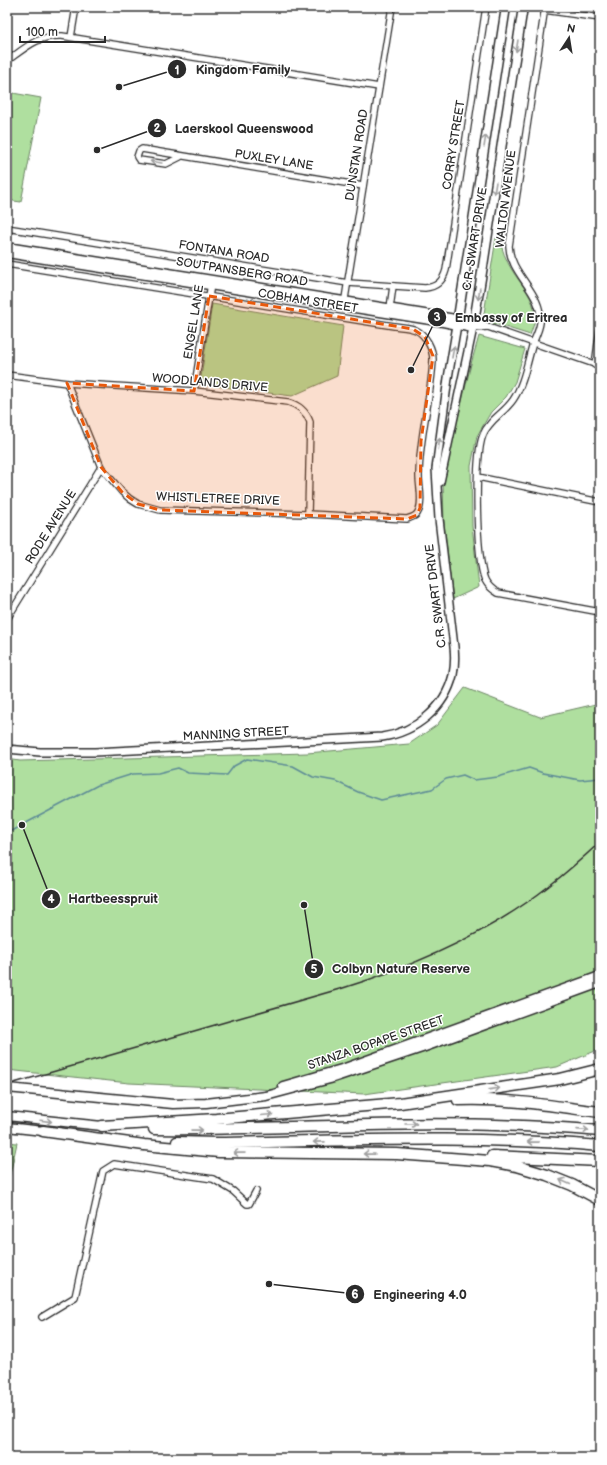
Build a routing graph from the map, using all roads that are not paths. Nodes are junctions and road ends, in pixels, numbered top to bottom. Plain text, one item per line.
1 (76, 7) edge
2 (392, 7) edge
3 (486, 7) edge
4 (506, 7) edge
5 (523, 7) edge
6 (544, 9) edge
7 (600, 18) edge
8 (71, 37) junction
9 (7, 61) edge
10 (379, 87) junction
11 (180, 157) junction
12 (363, 186) junction
13 (7, 228) edge
14 (7, 247) edge
15 (7, 253) edge
16 (7, 264) edge
17 (211, 282) junction
18 (348, 283) junction
19 (437, 284) joint
20 (393, 286) junction
21 (209, 296) junction
22 (344, 303) junction
23 (390, 308) junction
24 (458, 322) junction
25 (473, 325) junction
26 (600, 328) edge
27 (533, 343) junction
28 (598, 366) edge
29 (7, 375) edge
30 (67, 383) junction
31 (194, 391) junction
32 (101, 467) junction
33 (478, 477) junction
34 (438, 496) junction
35 (600, 502) edge
36 (308, 514) junction
37 (417, 514) joint
38 (600, 612) edge
39 (7, 619) edge
40 (447, 691) joint
41 (7, 749) edge
42 (600, 976) edge
43 (600, 983) edge
44 (600, 1070) edge
45 (7, 1088) edge
46 (154, 1103) junction
47 (400, 1103) junction
48 (600, 1112) edge
49 (7, 1116) edge
50 (102, 1126) junction
51 (7, 1127) edge
52 (43, 1131) junction
53 (600, 1131) edge
54 (600, 1146) edge
55 (397, 1154) junction
56 (600, 1161) edge
57 (256, 1191) dead end
58 (600, 1200) edge
59 (42, 1317) dead end

1 - 8 street
2 - 10 street, DUNSTAN ROAD
3 - 19 street, CORRY STREET
24 -> 4 main road, C.R. SWART DRIVE
5 -> 25 main road, C.R. SWART DRIVE
6 - 7 street
6 - 27 street, WALTON AVENUE
8 - 9 street
8 - 10 street
10 - 12 street, DUNSTAN ROAD
11 -> 11 street, PUXLEY LANE
11 - 12 street, PUXLEY LANE
12 - 18 street, DUNSTAN ROAD
13 - 18 street, FONTANA ROAD
14 - 17 main road, SOUTPANSBERG ROAD
15 - 17 main road, SOUTPANSBERG ROAD
16 - 21 street, COBHAM STREET
17 - 21 street, ENGEL LANE
17 - 22 main road, SOUTPANSBERG ROAD
18 - 20 street, FONTANA ROAD
18 - 22 street, DUNSTAN ROAD
19 - 20 street, FONTANA ROAD
20 - 23 street
21 - 31 street, ENGEL LANE
21 - 37 street, COBHAM STREET
22 - 23 main road, SOUTPANSBERG ROAD
22 - 24 main road, SOUTPANSBERG ROAD
23 - 24 main road, SOUTPANSBERG ROAD
24 - 25 main road, SOUTPANSBERG ROAD
34 -> 24 street, C.R. SWART DRIVE
25 - 27 street
25 - 34 street, C.R. SWART DRIVE
26 - 28 street
27 - 28 street
27 - 33 street, WALTON AVENUE
29 - 30 street, WOODLANDS DRIVE
30 - 31 street, WOODLANDS DRIVE
30 - 32 street, WHISTLETREE DRIVE
31 - 36 street, WOODLANDS DRIVE
32 - 36 street, WHISTLETREE DRIVE
32 - 39 street, RODE AVENUE
33 - 35 street
33 - 38 street, WALTON AVENUE
34 - 40 street, C.R. SWART DRIVE
36 - 37 street, WHISTLETREE DRIVE
40 - 41 street, MANNING STREET
42 - 46 main road, STANZA BOPAPE STREET
43 - 46 main road, STANZA BOPAPE STREET
47 -> 44 highway
45 - 46 main road, STANZA BOPAPE STREET
47 - 48 highway
50 -> 47 highway
49 -> 50 main road
50 -> 53 highway
51 - 52 main road
54 -> 52 highway
55 -> 52 highway
55 - 56 highway
58 -> 55 highway
57 - 59 street

